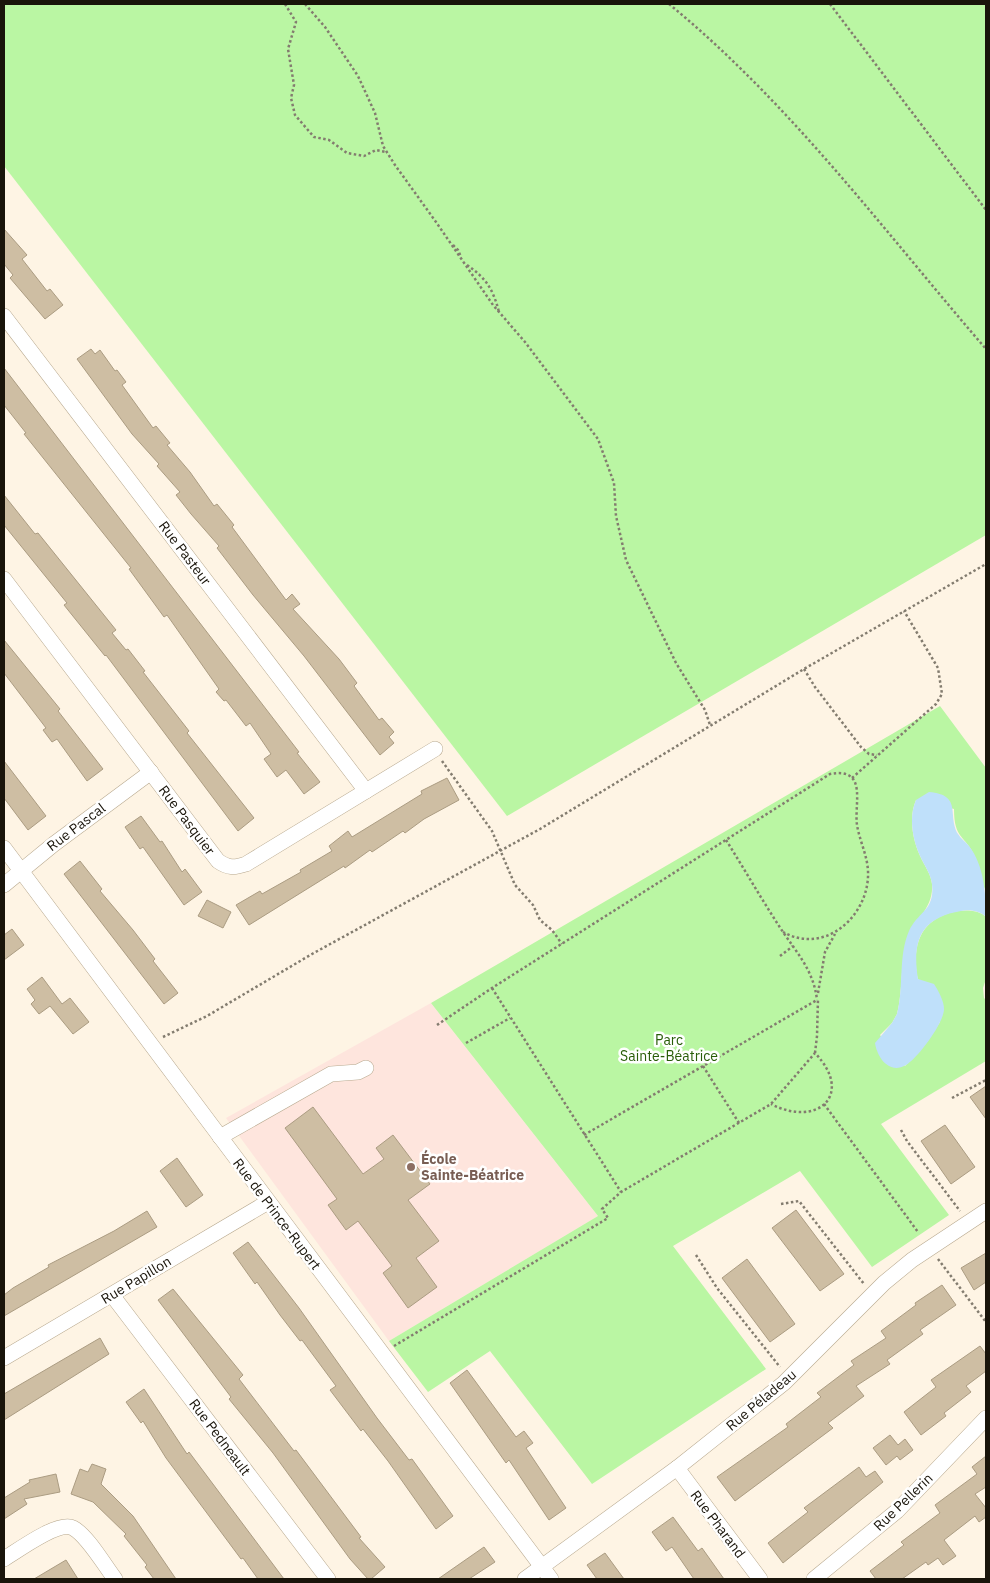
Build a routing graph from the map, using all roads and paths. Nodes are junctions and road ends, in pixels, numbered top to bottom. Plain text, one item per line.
1 (285, 4) edge
2 (305, 4) edge
3 (669, 4) edge
4 (830, 4) edge
5 (386, 152) junction
6 (986, 210) edge
7 (465, 264) junction
8 (499, 313) junction
9 (4, 316) edge
10 (986, 349) edge
11 (986, 564) edge
12 (4, 579) edge
13 (904, 610) junction
14 (804, 669) junction
15 (710, 725) junction
16 (435, 749) joint
17 (877, 756) junction
18 (151, 772) junction
19 (852, 778) junction
20 (366, 791) junction
21 (726, 840) junction
22 (4, 848) edge
23 (500, 850) junction
24 (21, 870) junction
25 (4, 885) edge
26 (784, 932) junction
27 (836, 933) junction
28 (562, 944) junction
29 (793, 946) junction
30 (780, 956) dead end
31 (492, 988) junction
32 (818, 1000) junction
33 (510, 1018) junction
34 (437, 1025) dead end
35 (466, 1043) dead end
36 (150, 1044) junction
37 (815, 1053) junction
38 (702, 1066) junction
39 (366, 1068) dead end
40 (986, 1080) edge
41 (952, 1098) dead end
42 (771, 1104) junction
43 (824, 1104) junction
44 (739, 1123) junction
45 (901, 1130) dead end
46 (584, 1135) junction
47 (220, 1137) junction
48 (621, 1192) junction
49 (268, 1202) junction
50 (782, 1204) dead end
51 (986, 1211) edge
52 (969, 1222) junction
53 (918, 1232) dead end
54 (696, 1255) dead end
55 (938, 1259) dead end
56 (872, 1294) junction
57 (112, 1295) junction
58 (986, 1322) edge
59 (382, 1354) junction
60 (4, 1358) edge
61 (788, 1379) junction
62 (986, 1418) edge
63 (677, 1468) junction
64 (4, 1559) edge
65 (546, 1573) edge
66 (115, 1579) edge
67 (328, 1579) edge
68 (525, 1579) edge
69 (760, 1579) edge
70 (814, 1579) edge

1 - 5 path
2 - 5 path
3 - 10 path
4 - 6 path
5 - 7 path
7 - 8 path
7 - 8 path
8 - 15 path
9 - 20 street, Rue Pasteur
11 - 13 path
12 - 18 street, Rue Pasquier
13 - 14 path
13 - 17 path
14 - 15 path
14 - 17 path
15 - 23 path
16 - 20 street, Rue Pasquier
16 - 23 path
17 - 19 path
18 - 20 street, Rue Pasquier
18 - 24 street, Rue Pascal
19 - 21 path
19 - 27 path
21 - 26 path
21 - 28 path
22 - 24 street, Rue de Prince-Rupert
23 - 28 path
23 - 36 path
24 - 25 street, Rue Pascal
24 - 36 street, Rue de Prince-Rupert
26 - 27 path
26 - 29 path
27 - 32 path
28 - 31 path
29 - 30 path
29 - 32 path
31 - 33 path
31 - 34 path
32 - 37 path
32 - 38 path
33 - 35 path
33 - 46 path
36 - 47 street, Rue de Prince-Rupert
37 - 42 path
37 - 43 path
38 - 44 path
38 - 46 path
39 - 47 street
40 - 41 path
42 - 43 path
42 - 44 path
43 - 53 path
44 - 48 path
45 - 52 path
46 - 48 path
47 - 49 street, Rue de Prince-Rupert
48 - 59 path
49 - 57 street, Rue Papillon
49 - 59 street, Rue de Prince-Rupert
50 - 56 path
51 - 52 street, Rue Péladeau
52 - 56 street, Rue Péladeau
54 - 61 path
55 - 58 path
56 - 61 street, Rue Péladeau
57 - 60 street, Rue Papillon
57 - 67 street, Rue Pedneault
59 - 65 street, Rue de Prince-Rupert
61 - 63 street, Rue Péladeau
62 - 70 street, Rue Pellerin
63 - 65 street, Rue Péladeau
63 - 69 street, Rue Pharand
64 - 66 street
65 - 68 street, Rue Péladeau

